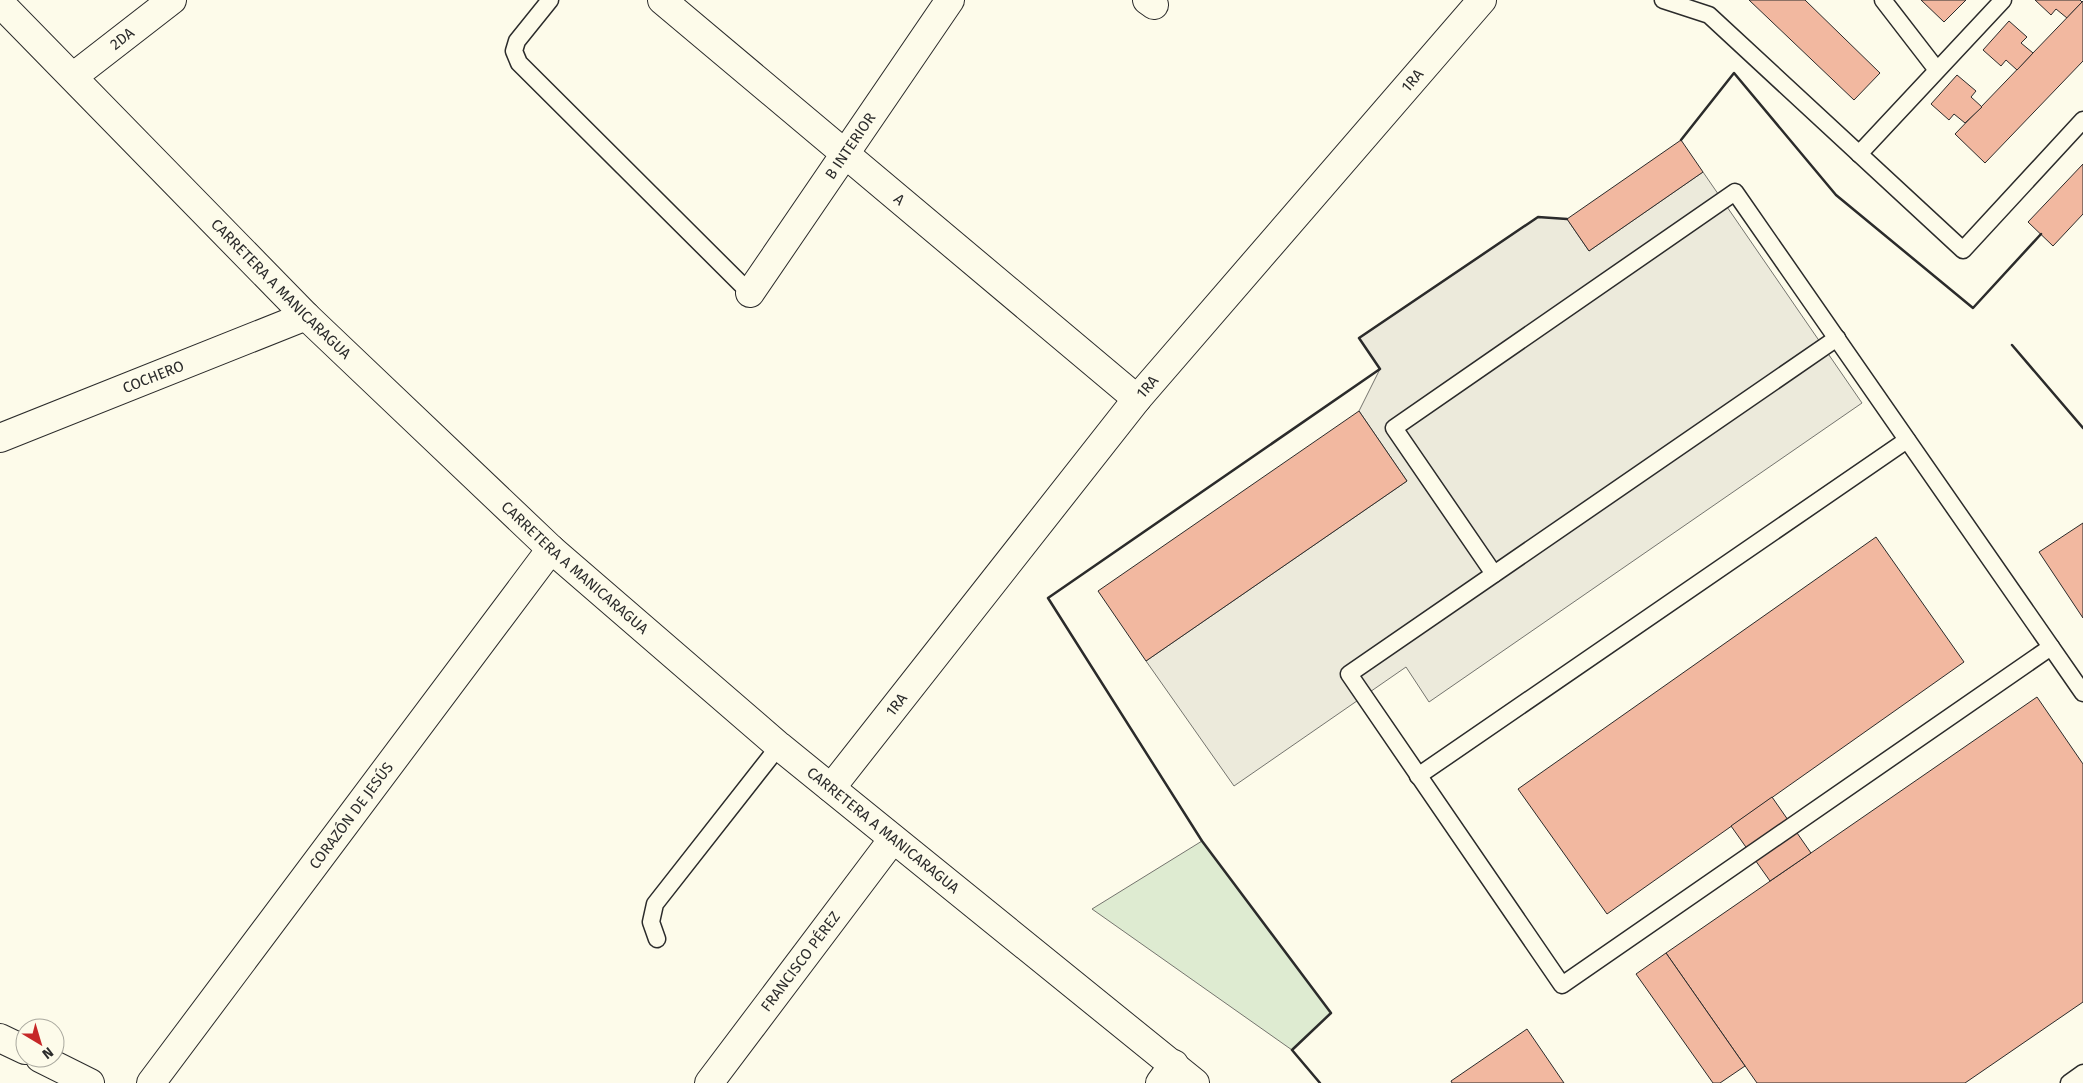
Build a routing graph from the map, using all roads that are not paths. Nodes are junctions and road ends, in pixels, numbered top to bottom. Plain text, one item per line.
1 (172, 0) edge
2 (550, 0) edge
3 (662, 0) edge
4 (950, 0) edge
5 (1482, 0) edge
6 (1663, 0) edge
7 (1883, 0) edge
8 (2003, 0) edge
9 (0, 3) edge
10 (1937, 70) junction
11 (74, 76) junction
12 (2083, 120) edge
13 (845, 154) junction
14 (1859, 154) junction
15 (750, 293) joint
16 (306, 316) junction
17 (1837, 338) junction
18 (1137, 399) junction
19 (0, 438) edge
20 (1907, 440) junction
21 (552, 550) junction
22 (1494, 574) junction
23 (2051, 647) junction
24 (2083, 693) edge
25 (779, 746) junction
26 (1418, 776) junction
27 (831, 788) junction
28 (893, 839) junction
29 (657, 939) dead end
30 (0, 1038) edge
31 (15, 1045) edge
32 (60, 1068) edge
33 (2083, 1073) edge
34 (1167, 1074) edge
35 (90, 1083) edge
36 (151, 1083) edge
37 (709, 1083) edge
38 (1195, 1083) edge
39 (2069, 1083) edge

1 - 11 street, 2DA
2 - 15 lane
3 - 13 street, A
4 - 13 street, B INTERIOR
5 - 18 street, 1RA
6 - 14 lane
7 - 10 lane
8 - 10 lane
9 - 11 street, CARRETERA A MANICARAGUA
10 - 14 lane
11 - 16 street, CARRETERA A MANICARAGUA
12 - 14 lane
13 - 15 street, B INTERIOR
13 - 18 street, A
16 - 19 street, COCHERO
16 - 21 street, CARRETERA A MANICARAGUA
17 - 20 lane
17 - 22 lane
17 - 22 lane
18 - 27 street, 1RA
20 - 23 lane
20 - 26 lane
21 - 25 street, CARRETERA A MANICARAGUA
21 - 36 street, CORAZÓN DE JESÚS
22 - 26 lane
23 - 24 lane
23 - 26 lane
25 - 27 street, CARRETERA A MANICARAGUA
25 - 29 lane
27 - 28 street, CARRETERA A MANICARAGUA
28 - 34 street, CARRETERA A MANICARAGUA
28 - 37 street, FRANCISCO PÉREZ
30 - 31 street
32 - 35 street
33 - 39 lane
34 - 38 street, CARRETERA A MANICARAGUA

